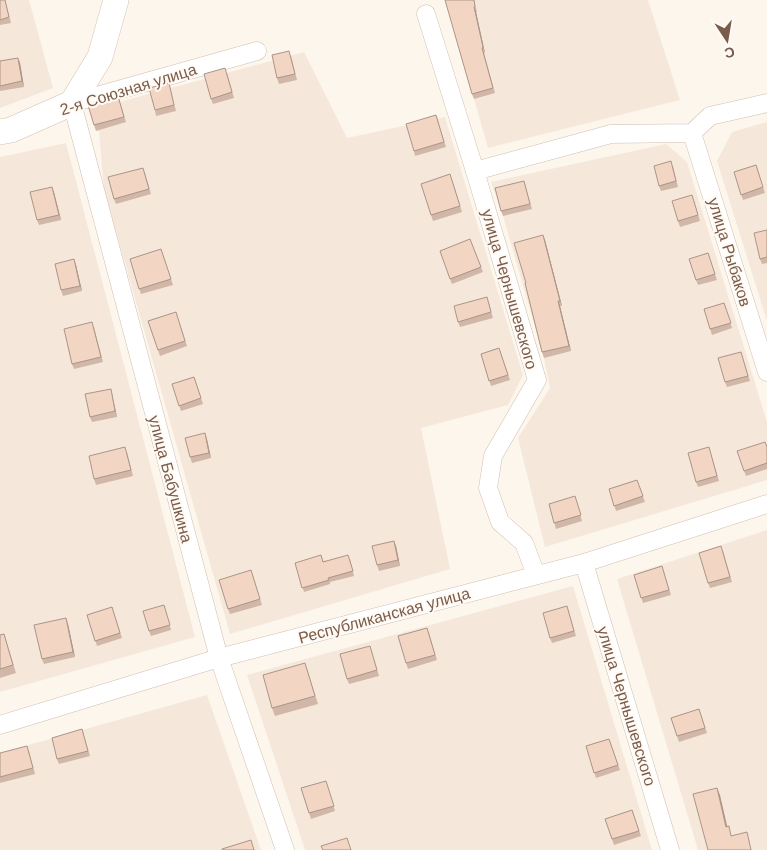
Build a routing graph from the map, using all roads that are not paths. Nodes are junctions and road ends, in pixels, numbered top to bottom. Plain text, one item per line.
1 (116, 0) edge
2 (426, 14) dead end
3 (257, 51) dead end
4 (72, 103) junction
5 (767, 103) edge
6 (0, 132) edge
7 (692, 133) junction
8 (475, 171) junction
9 (767, 372) edge
10 (767, 504) edge
11 (584, 562) junction
12 (536, 575) junction
13 (219, 658) junction
14 (0, 725) edge
15 (285, 850) edge
16 (670, 850) edge

1 - 4 main road
2 - 8 street, улица Чернышевского
3 - 4 street, 2-я Союзная улица
4 - 6 main road, 2-я Союзная улица
4 - 13 street, улица Бабушкина
5 - 7 street
7 - 8 street
7 - 9 street, улица Рыбаков
8 - 12 street, улица Чернышевского
10 - 11 street, Республиканская улица
11 - 12 street, Республиканская улица
11 - 16 street, улица Чернышевского
12 - 13 street, Республиканская улица
13 - 14 street, Республиканская улица
13 - 15 street, улица Бабушкина

